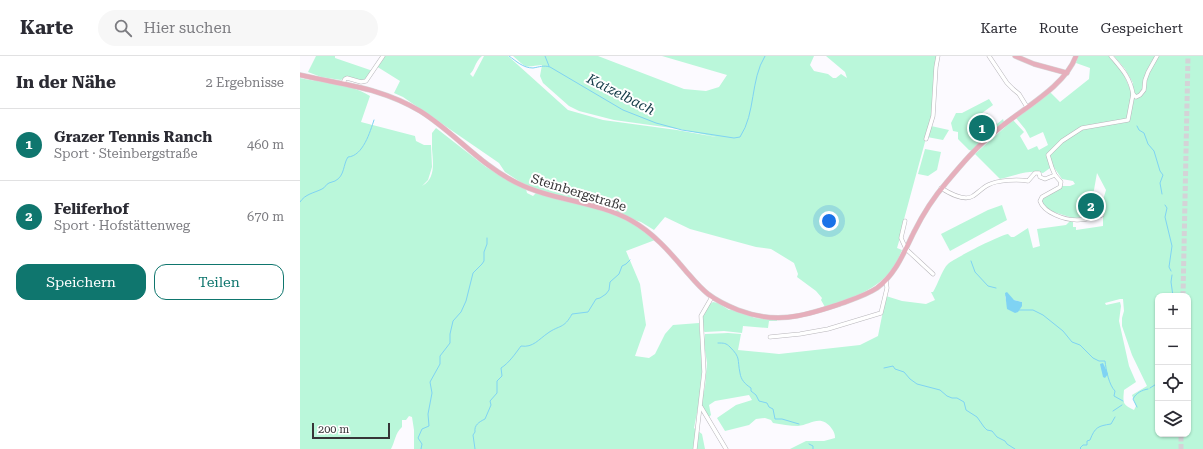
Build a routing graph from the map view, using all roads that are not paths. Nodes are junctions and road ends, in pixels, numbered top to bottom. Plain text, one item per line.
1 (383, 56) edge
2 (938, 56) edge
3 (989, 56) edge
4 (1016, 56) edge
5 (1076, 56) edge
6 (1112, 56) edge
7 (1157, 56) edge
8 (1067, 73) junction
9 (300, 75) edge
10 (342, 82) junction
11 (1133, 94) junction
12 (1027, 107) junction
13 (926, 139) dead end
14 (1055, 175) junction
15 (941, 188) junction
16 (1102, 215) dead end
17 (905, 221) dead end
18 (906, 249) junction
19 (933, 274) dead end
20 (886, 280) junction
21 (712, 297) junction
22 (770, 337) dead end
23 (700, 407) junction
24 (695, 449) edge
25 (726, 449) edge

1 - 10 street
2 - 13 street
3 - 12 street
4 - 8 main road
5 - 8 main road, Steinbergstraße
6 - 11 street
7 - 11 street
8 - 12 main road, Steinbergstraße
9 - 10 main road, Steinbergstraße
10 - 21 main road, Steinbergstraße
11 - 14 street
12 - 15 main road, Steinbergstraße
14 - 15 street
14 - 16 street
15 - 18 main road, Steinbergstraße
17 - 18 street
18 - 19 street
18 - 20 main road, Steinbergstraße
20 - 21 main road, Steinbergstraße
20 - 22 street
21 - 23 street
23 - 24 street
23 - 25 street

